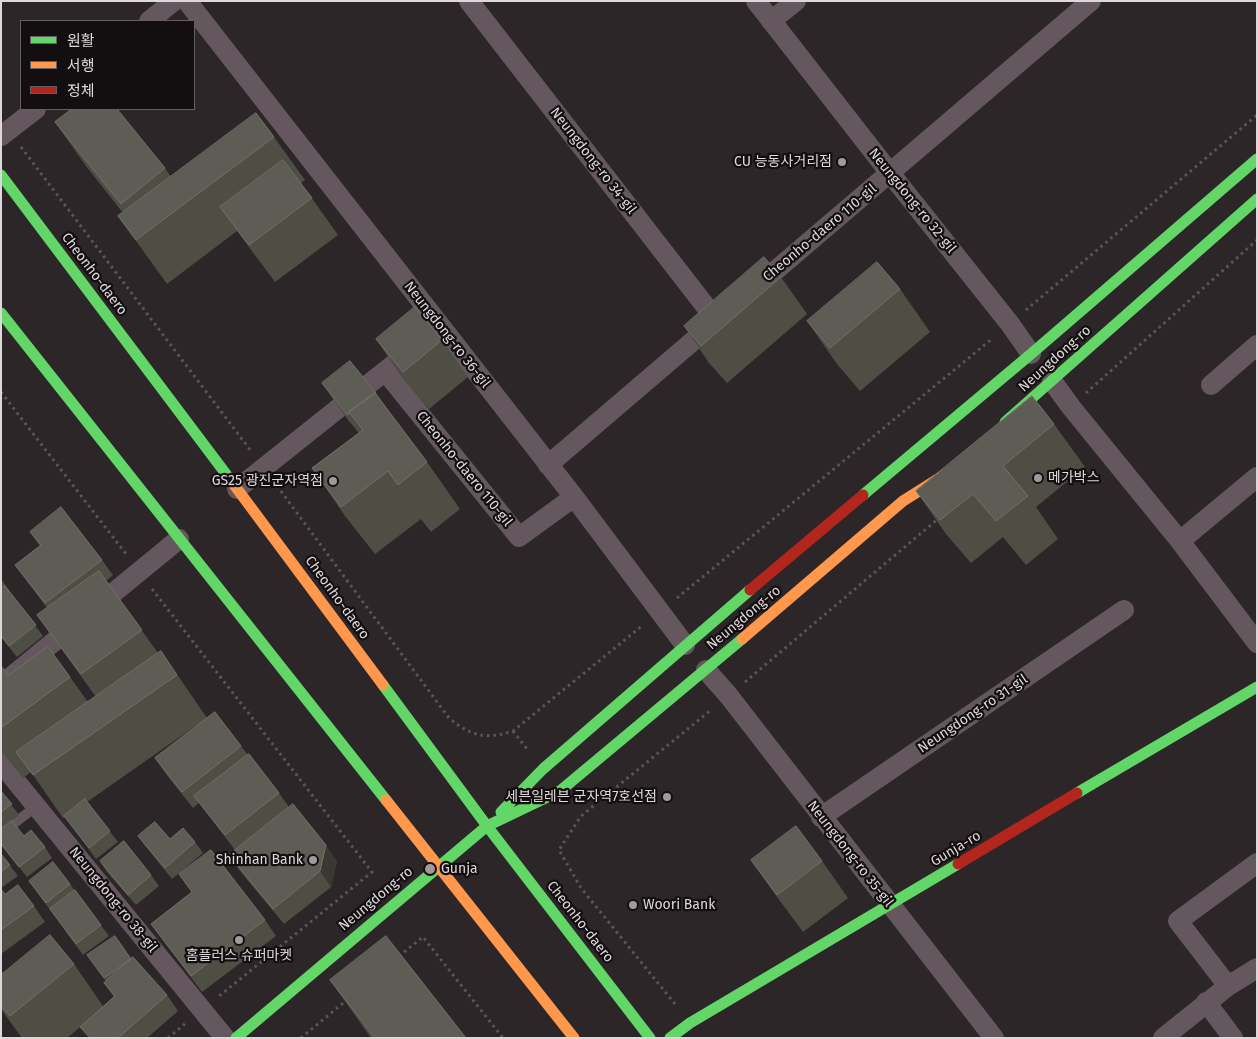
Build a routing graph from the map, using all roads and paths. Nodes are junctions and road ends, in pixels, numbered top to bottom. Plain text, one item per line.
1 (174, 1) edge
2 (187, 1) edge
3 (469, 1) edge
4 (756, 1) edge
5 (796, 1) edge
6 (1091, 1) edge
7 (150, 20) edge
8 (771, 21) junction
9 (35, 110) edge
10 (1257, 115) edge
11 (5, 133) edge
12 (1257, 159) edge
13 (890, 173) junction
14 (1, 175) edge
15 (1257, 199) edge
16 (1257, 240) edge
17 (729, 310) junction
18 (1, 313) edge
19 (1010, 324) junction
20 (1257, 345) edge
21 (406, 354) edge
22 (1034, 357) junction
23 (385, 371) junction
24 (1050, 378) junction
25 (1210, 385) dead end
26 (1, 392) edge
27 (1071, 407) junction
28 (998, 428) edge
29 (548, 465) junction
30 (954, 467) edge
31 (264, 468) junction
32 (1257, 477) edge
33 (237, 489) junction
34 (574, 497) junction
35 (941, 516) edge
36 (179, 539) junction
37 (1180, 541) junction
38 (138, 571) junction
39 (1124, 610) dead end
40 (660, 611) junction
41 (1257, 643) edge
42 (685, 645) junction
43 (706, 670) junction
44 (1, 685) edge
45 (1257, 687) edge
46 (729, 696) junction
47 (1, 763) edge
48 (37, 806) junction
49 (821, 817) junction
50 (487, 826) junction
51 (1, 833) edge
52 (1257, 863) edge
53 (439, 866) junction
54 (891, 906) junction
55 (393, 962) edge
56 (1257, 968) edge
57 (1228, 986) junction
58 (355, 994) edge
59 (1206, 1002) junction
60 (203, 1010) junction
61 (690, 1023) junction
62 (168, 1038) edge
63 (225, 1038) edge
64 (236, 1038) edge
65 (301, 1038) edge
66 (503, 1038) edge
67 (574, 1038) edge
68 (650, 1038) edge
69 (670, 1038) edge
70 (994, 1038) edge
71 (1163, 1038) edge
72 (1234, 1038) edge

1 - 7 street
2 - 29 street, Neungdong-ro 36-gil
3 - 17 street, Neungdong-ro 34-gil
4 - 8 street, Neungdong-ro 32-gil
5 - 8 street
6 - 13 street, Cheonho-daero 110-gil
8 - 13 street, Neungdong-ro 32-gil
9 - 11 street
10 - 19 path
11 - 31 path, Cheonho-daero
12 - 22 main road, Neungdong-ro
13 - 17 street, Cheonho-daero 110-gil
13 - 19 street, Neungdong-ro 32-gil
14 - 33 main road, Cheonho-daero
15 - 24 main road, Neungdong-ro
16 - 27 path
17 - 29 street, Cheonho-daero 110-gil
18 - 36 main road
19 - 22 street, Neungdong-ro 32-gil
19 - 40 path
20 - 25 street
21 - 23 street
22 - 42 main road, Neungdong-ro
23 - 31 street
23 - 34 street, Cheonho-daero 110-gil
24 - 27 street
24 - 28 main road, Neungdong-ro
26 - 38 path
27 - 37 street
29 - 34 street, Neungdong-ro 36-gil
30 - 43 main road, Neungdong-ro
31 - 33 street
31 - 40 path, Cheonho-daero
32 - 37 street
33 - 50 main road, Cheonho-daero
34 - 40 street, Neungdong-ro 36-gil
35 - 46 path
36 - 38 street
36 - 53 main road
37 - 41 street
38 - 44 street
38 - 60 path
39 - 49 street, Neungdong-ro 31-gil
40 - 42 street, Neungdong-ro 36-gil
42 - 43 main road, Neungdong-ro 36-gil
42 - 50 main road, Neungdong-ro
43 - 46 street, Neungdong-ro 35-gil
43 - 50 main road, Neungdong-ro
45 - 54 main road, Gunja-ro
46 - 49 street, Neungdong-ro 35-gil
46 - 61 path, Cheonho-daero
47 - 48 street, Neungdong-ro 38-gil
48 - 51 lane
48 - 60 street, Neungdong-ro 38-gil
49 - 54 street, Neungdong-ro 35-gil
50 - 53 main road, Neungdong-ro
50 - 68 main road, Cheonho-daero
52 - 57 street
53 - 64 main road, Neungdong-ro
53 - 67 main road
54 - 61 main road, Gunja-ro
54 - 70 street, Neungdong-ro 35-gil
55 - 66 path
56 - 57 street
57 - 59 street
58 - 65 path
59 - 71 street
59 - 72 street
60 - 62 path
60 - 63 street, Neungdong-ro 38-gil
61 - 69 main road, Gunja-ro

